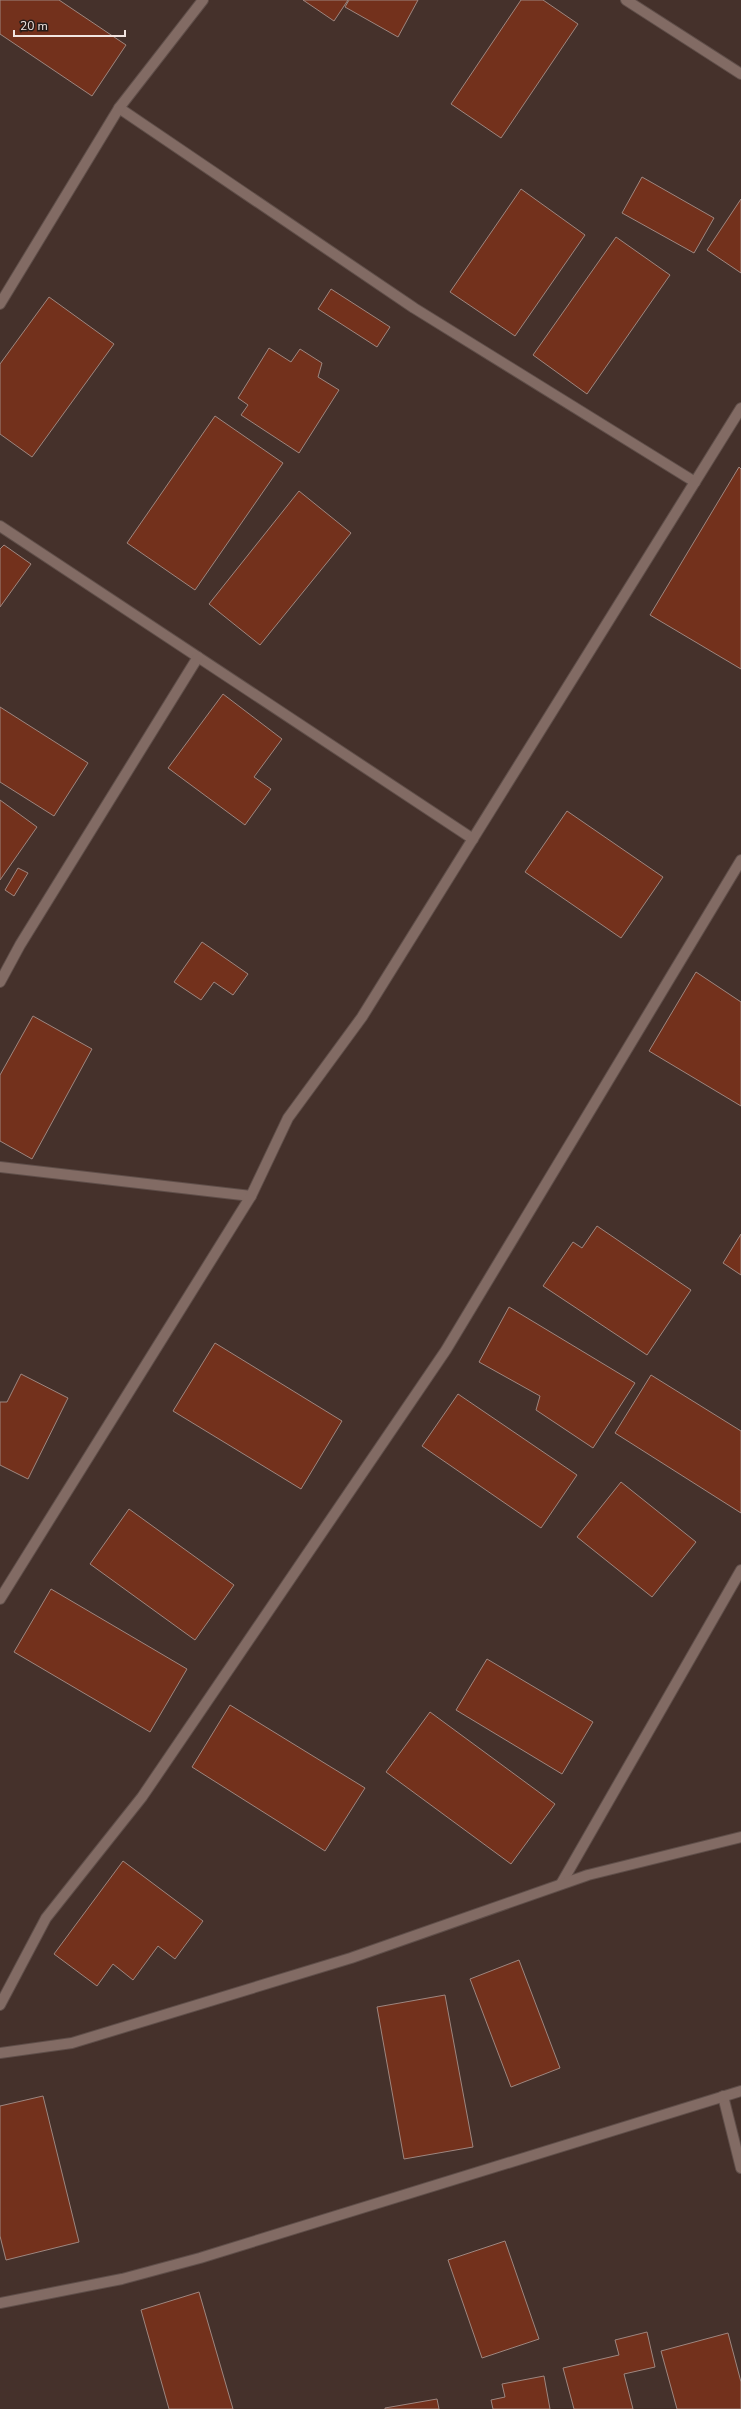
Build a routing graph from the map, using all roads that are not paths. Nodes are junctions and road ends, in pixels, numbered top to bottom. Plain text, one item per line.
1 (203, 0) edge
2 (626, 0) edge
3 (741, 74) edge
4 (119, 108) junction
5 (0, 304) edge
6 (741, 408) edge
7 (695, 482) junction
8 (0, 526) edge
9 (198, 657) junction
10 (473, 839) junction
11 (741, 860) edge
12 (0, 982) edge
13 (0, 1167) edge
14 (251, 1196) junction
15 (741, 1570) edge
16 (0, 1599) edge
17 (741, 1837) edge
18 (561, 1884) junction
19 (0, 2005) edge
20 (0, 2053) edge
21 (741, 2091) edge
22 (723, 2096) junction
23 (741, 2168) edge
24 (0, 2303) edge

1 - 4 street
2 - 3 street
4 - 5 street
4 - 7 street
6 - 7 street
7 - 10 street
8 - 9 street
9 - 10 street
9 - 12 street
10 - 14 street
11 - 19 street
13 - 14 street
14 - 16 street
15 - 18 street
17 - 18 street
18 - 20 street
21 - 22 street
22 - 23 street
22 - 24 street

